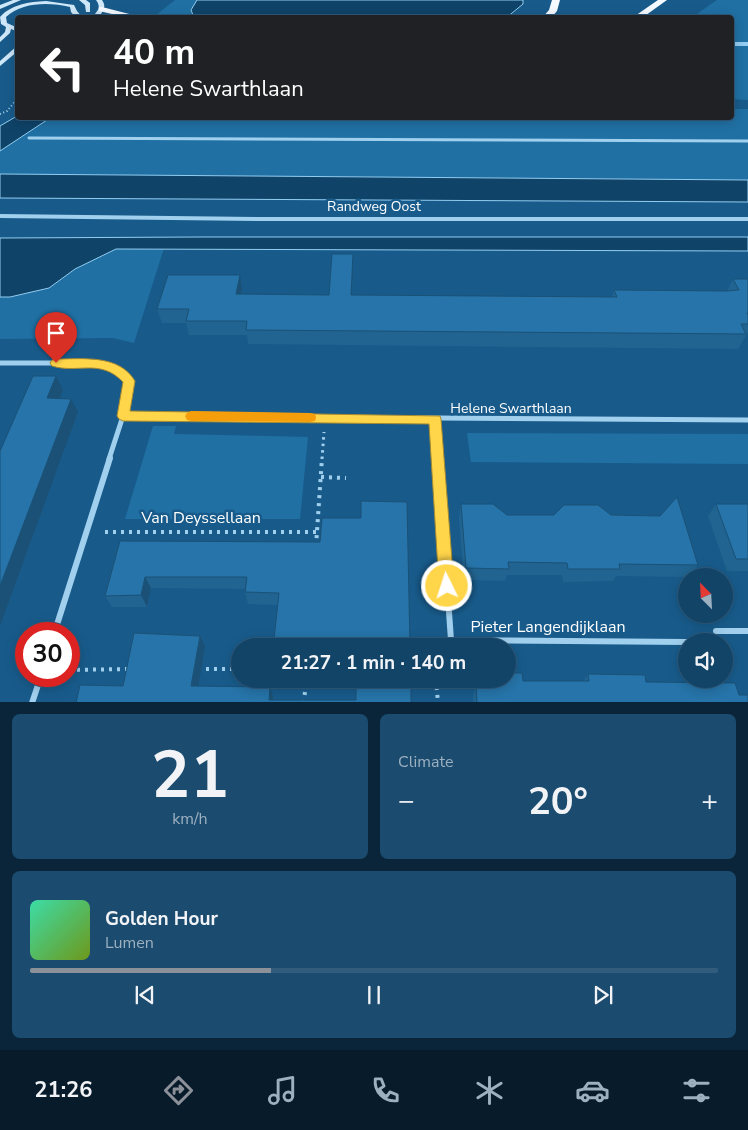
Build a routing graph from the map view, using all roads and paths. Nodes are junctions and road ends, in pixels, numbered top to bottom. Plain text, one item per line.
1 (19, 0) edge
2 (50, 0) edge
3 (82, 0) edge
4 (99, 0) edge
5 (556, 0) edge
6 (663, 0) edge
7 (0, 7) edge
8 (88, 11) junction
9 (6, 13) junction
10 (78, 15) edge
11 (83, 15) edge
12 (100, 15) edge
13 (549, 15) edge
14 (640, 15) edge
15 (9, 27) junction
16 (15, 29) edge
17 (0, 40) edge
18 (15, 50) edge
19 (15, 56) edge
20 (0, 64) edge
21 (15, 101) edge
22 (0, 114) edge
23 (29, 138) dead end
24 (748, 141) edge
25 (0, 216) edge
26 (748, 219) edge
27 (0, 363) edge
28 (123, 416) junction
29 (325, 418) junction
30 (435, 419) junction
31 (748, 420) edge
32 (321, 477) junction
33 (346, 478) dead end
34 (86, 532) junction
35 (316, 532) junction
36 (315, 551) edge
37 (58, 622) edge
38 (716, 631) dead end
39 (748, 632) edge
40 (678, 642) edge
41 (135, 669) edge
42 (192, 669) edge
43 (231, 669) edge
44 (80, 670) edge
45 (37, 687) edge
46 (305, 688) edge
47 (437, 688) edge
48 (32, 702) edge
49 (304, 702) edge
50 (438, 702) edge

1 - 7 main road
2 - 9 main road
2 - 10 main road
3 - 8 main road
4 - 12 main road
5 - 13 highway
6 - 14 highway
7 - 9 main road
8 - 11 main road
8 - 12 main road
9 - 15 main road
15 - 16 main road
15 - 17 main road
18 - 20 main road
19 - 20 main road
21 - 22 path
23 - 24 lane
25 - 26 street, Randweg Oost
27 - 28 street
28 - 29 street, Helene Swarthlaan
28 - 34 street
29 - 30 street, Helene Swarthlaan
29 - 32 path
30 - 31 street, Helene Swarthlaan
30 - 40 street, Pieter Langendijklaan
32 - 33 path
32 - 35 path
34 - 35 path, Van Deyssellaan
34 - 37 street
35 - 36 path
38 - 39 street
41 - 44 path
42 - 43 path
45 - 48 street
46 - 49 path
47 - 50 path

